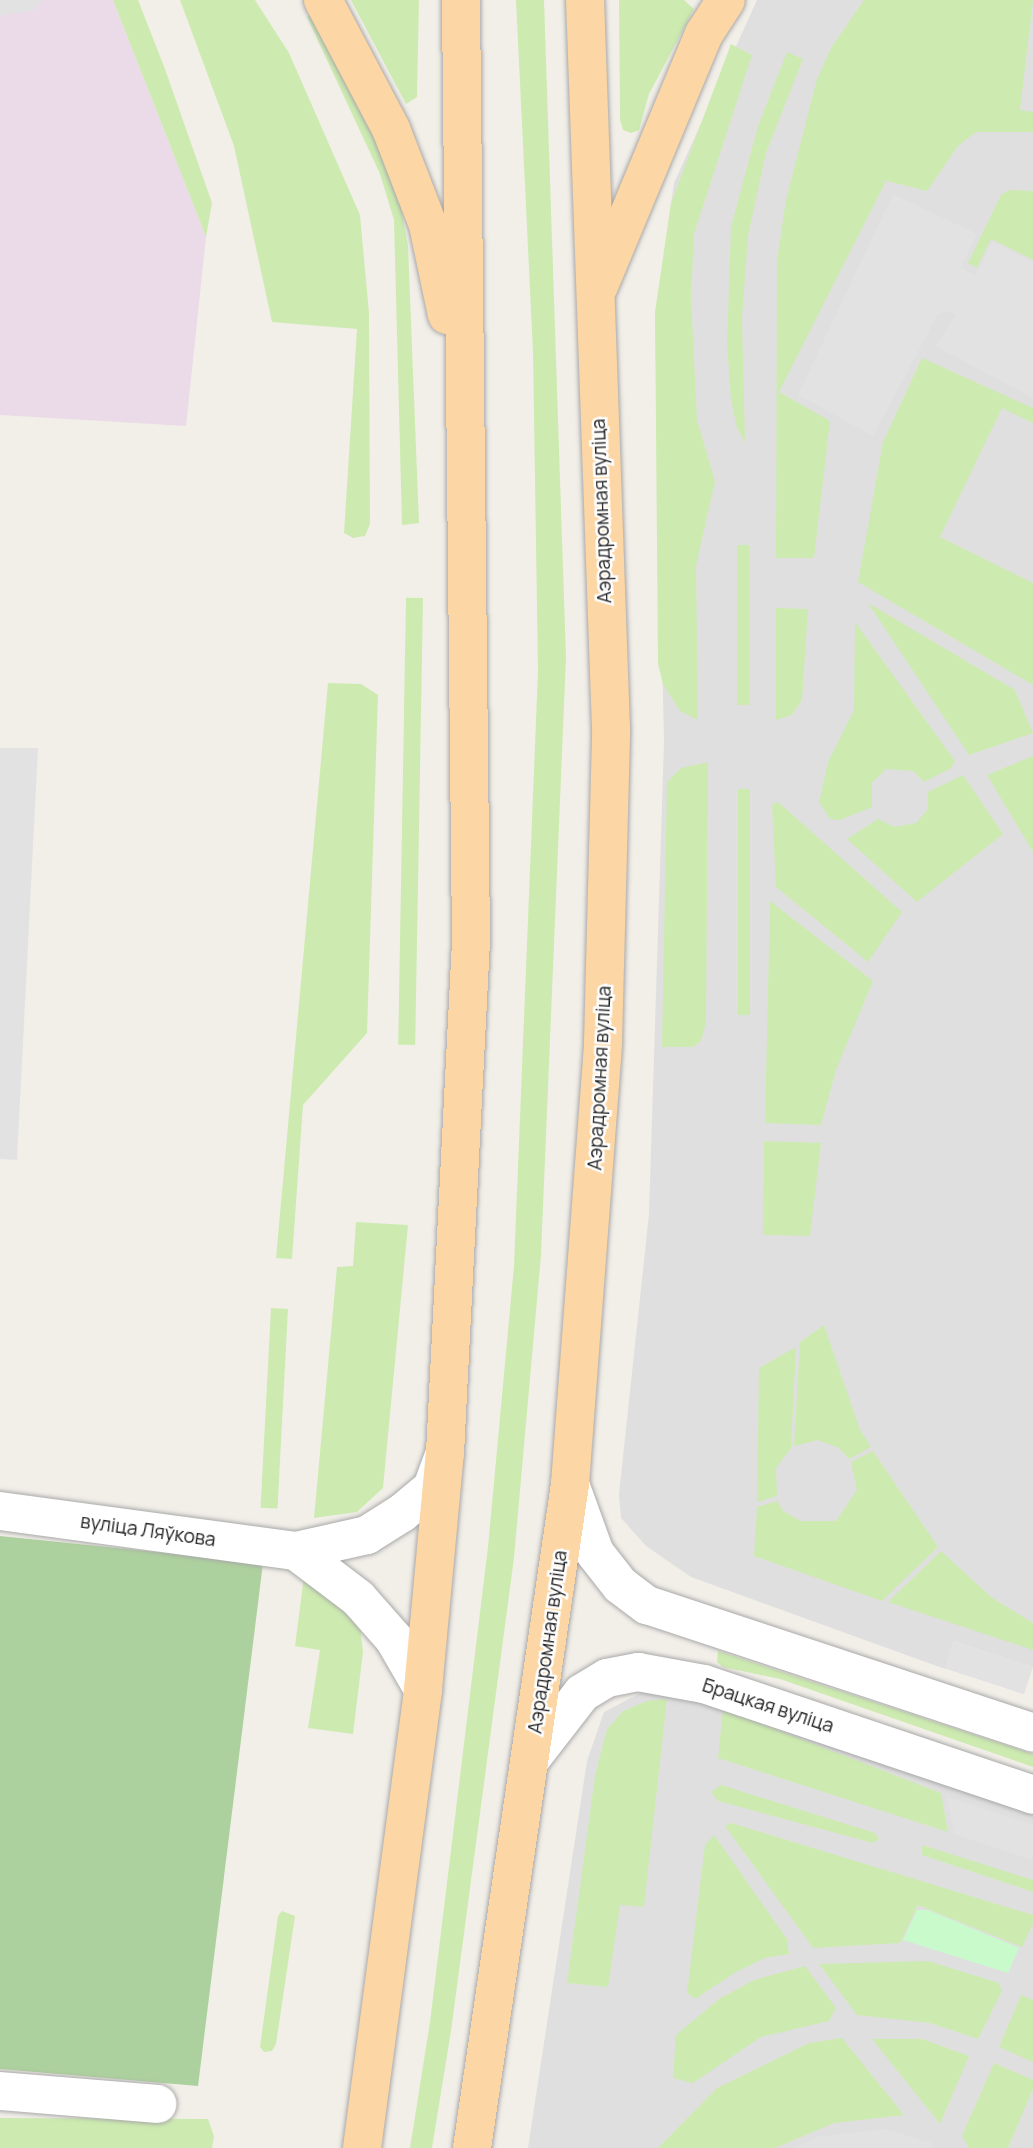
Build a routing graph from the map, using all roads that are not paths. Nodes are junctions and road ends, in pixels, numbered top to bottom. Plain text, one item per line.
1 (323, 0) edge
2 (461, 0) edge
3 (585, 0) edge
4 (726, 0) edge
5 (594, 298) junction
6 (465, 395) junction
7 (445, 1453) junction
8 (570, 1484) junction
9 (0, 1511) edge
10 (296, 1551) junction
11 (423, 1689) junction
12 (1033, 1733) edge
13 (531, 1759) junction
14 (1033, 1796) edge
15 (0, 2091) edge
16 (157, 2104) dead end
17 (362, 2148) edge
18 (472, 2148) edge

1 - 6 main road
2 - 6 main road
3 - 5 main road, Аэрадромная вуліца
4 - 5 main road
5 - 8 main road, Аэрадромная вуліца
6 - 7 main road
7 - 10 street, вуліца Ляўкова
7 - 11 main road
8 - 12 street
8 - 13 main road, Аэрадромная вуліца
9 - 10 street, вуліца Ляўкова
10 - 11 street, вуліца Ляўкова
11 - 17 main road
13 - 14 street, Брацкая вуліца
13 - 18 main road, Аэрадромная вуліца
15 - 16 street

